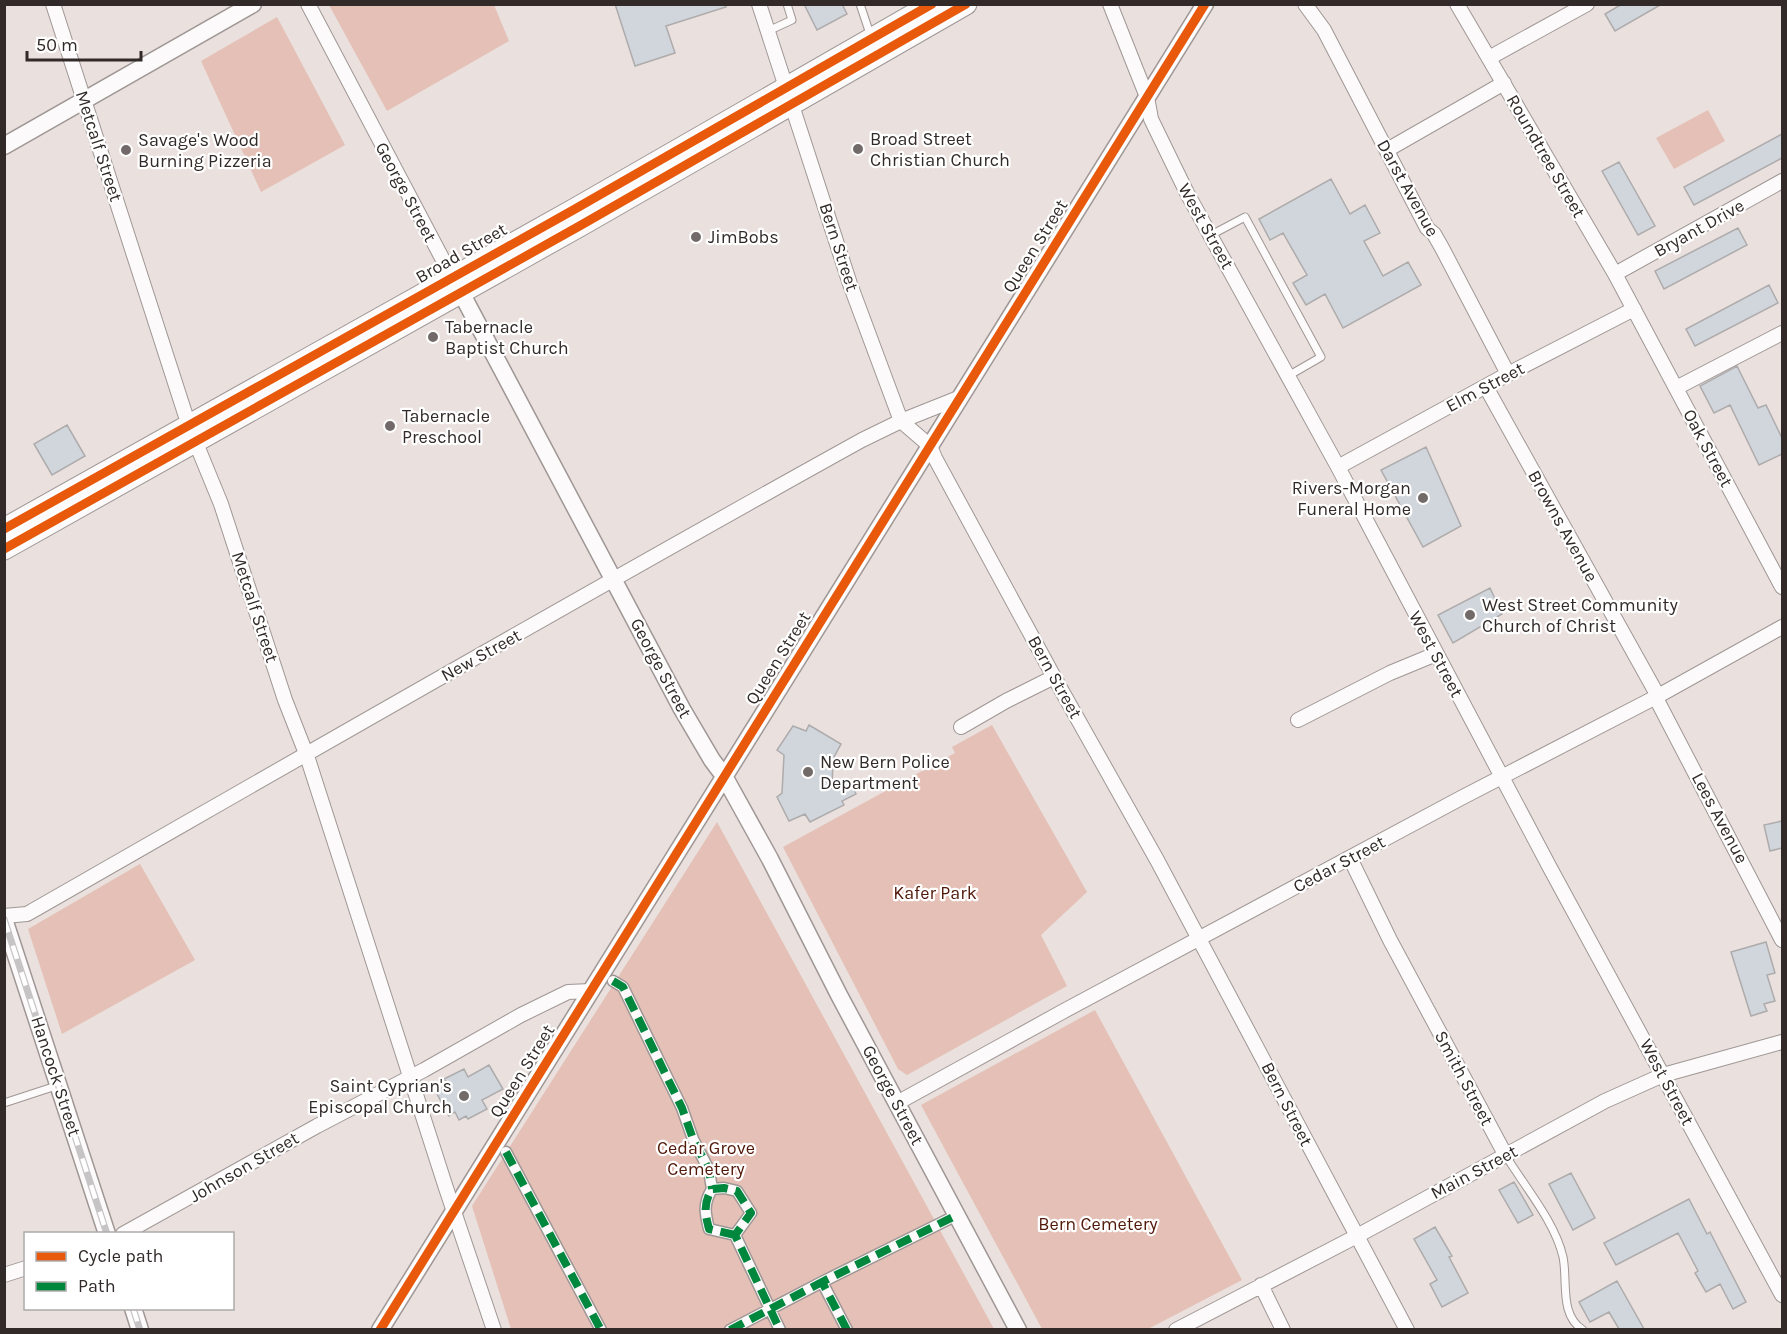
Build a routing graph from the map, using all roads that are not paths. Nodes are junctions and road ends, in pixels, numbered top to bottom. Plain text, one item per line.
1 (53, 4) edge
2 (253, 4) edge
3 (308, 4) edge
4 (759, 4) edge
5 (787, 4) edge
6 (860, 4) edge
7 (966, 4) edge
8 (1110, 4) edge
9 (1205, 4) edge
10 (1305, 4) edge
11 (1456, 4) edge
12 (1587, 4) edge
13 (927, 6) edge
14 (768, 31) junction
15 (872, 39) junction
16 (1489, 58) junction
17 (1504, 83) junction
18 (789, 97) junction
19 (1147, 97) junction
20 (84, 101) junction
21 (4, 146) edge
22 (1387, 150) junction
23 (1782, 181) edge
24 (1211, 235) junction
25 (1615, 274) junction
26 (456, 285) junction
27 (1634, 309) junction
28 (1782, 333) edge
29 (1508, 374) junction
30 (1288, 376) junction
31 (1486, 387) junction
32 (1676, 388) junction
33 (961, 397) junction
34 (901, 421) junction
35 (192, 434) junction
36 (930, 446) junction
37 (1338, 468) junction
38 (4, 529) edge
39 (4, 549) edge
40 (614, 580) junction
41 (1782, 586) edge
42 (1782, 627) edge
43 (1436, 654) junction
44 (1054, 676) junction
45 (1658, 696) junction
46 (1298, 720) dead end
47 (962, 727) dead end
48 (307, 756) junction
49 (724, 776) junction
50 (1502, 778) junction
51 (1350, 858) junction
52 (4, 918) edge
53 (1199, 939) junction
54 (1782, 940) edge
55 (613, 981) dead end
56 (591, 991) junction
57 (1782, 1042) edge
58 (1663, 1075) junction
59 (410, 1077) junction
60 (59, 1085) junction
61 (4, 1103) edge
62 (897, 1103) junction
63 (506, 1152) dead end
64 (1506, 1156) junction
65 (712, 1189) junction
66 (455, 1209) junction
67 (957, 1215) junction
68 (107, 1232) edge
69 (125, 1232) edge
70 (735, 1235) junction
71 (1357, 1236) junction
72 (24, 1269) edge
73 (4, 1275) edge
74 (1778, 1278) edge
75 (822, 1282) junction
76 (1261, 1286) junction
77 (1782, 1295) edge
78 (770, 1309) junction
79 (134, 1310) edge
80 (140, 1329) edge
81 (380, 1329) edge
82 (494, 1329) edge
83 (601, 1329) edge
84 (730, 1329) edge
85 (780, 1329) edge
86 (847, 1329) edge
87 (1018, 1329) edge
88 (1176, 1329) edge
89 (1283, 1329) edge
90 (1407, 1329) edge
91 (1583, 1329) edge

1 - 20 street, Metcalf Street
2 - 20 street
3 - 26 street, George Street
4 - 14 street, Bern Street
5 - 14 lane
6 - 15 lane
7 - 18 main road, Broad Street
8 - 19 street, West Street
9 - 19 street, Queen Street
10 - 22 street, Darst Avenue
11 - 16 street, Roundtree Street
12 - 16 street
13 - 15 main road, Broad Street
14 - 18 street, Bern Street
15 - 18 main road, Broad Street
16 - 17 street, Roundtree Street
17 - 22 street
17 - 25 street, Roundtree Street
18 - 26 main road, Broad Street
18 - 34 street, Bern Street
19 - 24 street, West Street
19 - 33 street, Queen Street
20 - 21 street
20 - 35 street, Metcalf Street
22 - 29 street, Darst Avenue
23 - 25 street, Bryant Drive
24 - 30 street, West Street
24 - 30 lane
25 - 27 street, Roundtree Street
26 - 35 main road, Broad Street
26 - 40 street, George Street
27 - 29 street, Elm Street
27 - 32 street, Oak Street
28 - 32 street
29 - 31 street, Elm Street
30 - 37 street, West Street
31 - 37 street, Elm Street
31 - 45 street, Browns Avenue
32 - 41 street, Oak Street
33 - 34 street, New Street
33 - 36 street, Queen Street
34 - 36 street, Bern Street
34 - 40 street, New Street
35 - 38 main road, Broad Street
35 - 39 main road, Broad Street
35 - 48 street, Metcalf Street
36 - 44 street, Bern Street
36 - 49 street, Queen Street
37 - 43 street, West Street
40 - 48 street, New Street
40 - 49 street, George Street
42 - 45 street, Cedar Street
43 - 46 street
43 - 50 street, West Street
44 - 47 street
44 - 53 street, Bern Street
45 - 50 street, Cedar Street
45 - 54 street, Lees Avenue
48 - 52 street, New Street
48 - 59 street, Metcalf Street
49 - 56 street, Queen Street
49 - 62 street, George Street
50 - 51 street, Cedar Street
50 - 58 street, West Street
51 - 53 street, Cedar Street
51 - 64 street, Smith Street
52 - 60 street, Hancock Street
53 - 62 street, Cedar Street
53 - 71 street, Bern Street
55 - 65 street
56 - 59 street, Johnson Street
56 - 66 street, Queen Street
57 - 58 street, Main Street
58 - 64 street, Main Street
58 - 74 street, West Street
59 - 66 street, Metcalf Street
59 - 69 street, Johnson Street
60 - 61 lane
60 - 68 street, Hancock Street
62 - 67 street, George Street
63 - 83 street
64 - 71 street, Main Street
64 - 91 lane, Smith Street
65 - 70 street
65 - 70 street
66 - 81 street, Queen Street
66 - 82 street, Metcalf Street
67 - 75 street
67 - 87 street, George Street
70 - 78 street
71 - 76 street, Main Street
71 - 90 street, Bern Street
72 - 73 street
74 - 77 street, West Street
75 - 78 street
75 - 86 street
76 - 88 street, Main Street
76 - 89 street
78 - 84 street
78 - 85 street
79 - 80 street

